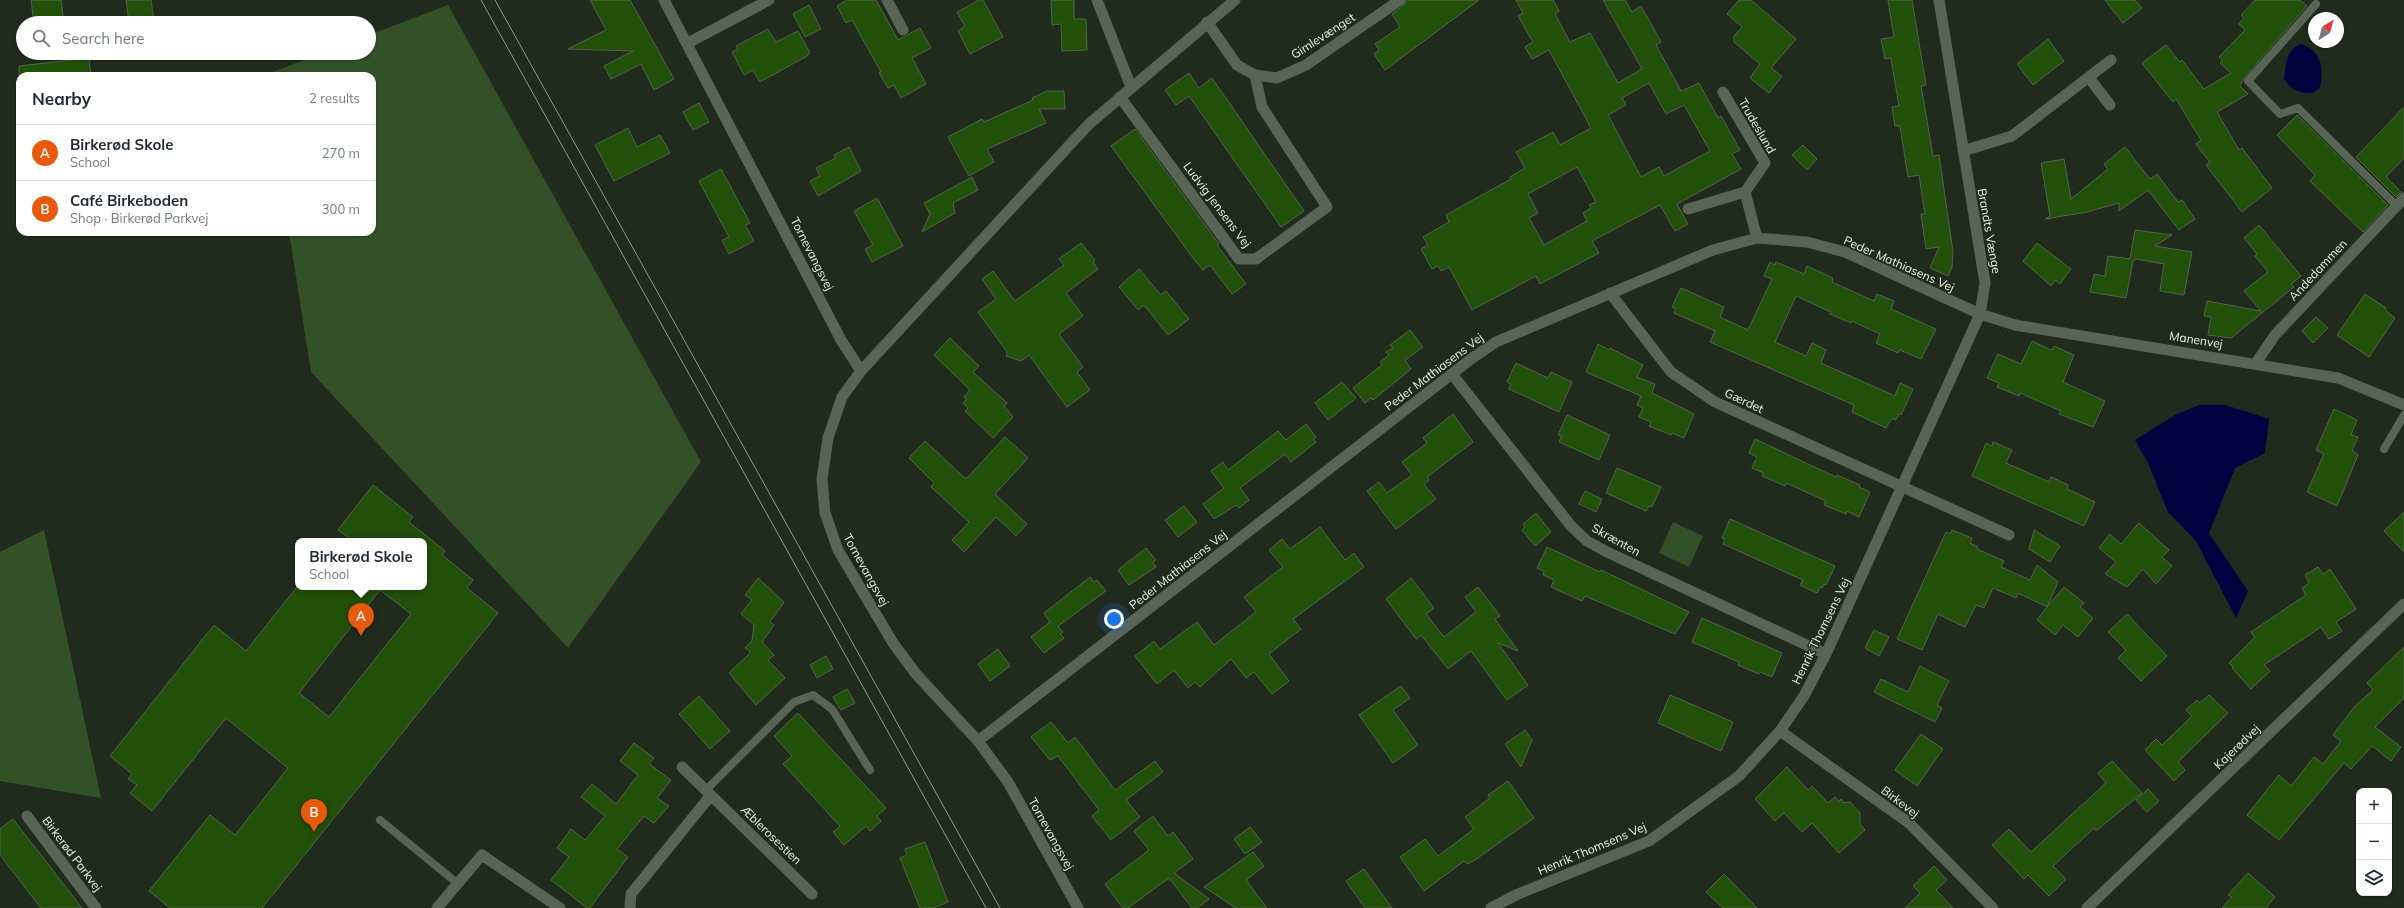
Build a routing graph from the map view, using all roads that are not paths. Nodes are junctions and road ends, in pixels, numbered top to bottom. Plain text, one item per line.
1 (664, 0) edge
2 (769, 0) edge
3 (887, 0) edge
4 (1097, 0) edge
5 (1235, 0) edge
6 (1400, 0) edge
7 (1938, 0) edge
8 (2316, 4) dead end
9 (1207, 22) junction
10 (903, 30) dead end
11 (688, 43) junction
12 (2111, 60) dead end
13 (1256, 75) junction
14 (2089, 78) junction
15 (1131, 87) junction
16 (1723, 92) dead end
17 (1120, 97) junction
18 (2110, 105) dead end
19 (1962, 151) junction
20 (1745, 192) junction
21 (2400, 202) edge
22 (1688, 209) dead end
23 (1757, 238) junction
24 (1610, 293) junction
25 (1980, 314) junction
26 (2256, 363) junction
27 (861, 371) junction
28 (1452, 374) junction
29 (2404, 405) edge
30 (2404, 415) edge
31 (2384, 449) dead end
32 (1902, 487) junction
33 (2009, 535) dead end
34 (2404, 604) edge
35 (1826, 654) junction
36 (1780, 731) junction
37 (978, 741) junction
38 (682, 767) dead end
39 (870, 770) dead end
40 (708, 793) junction
41 (27, 816) dead end
42 (380, 820) dead end
43 (457, 883) junction
44 (812, 894) dead end
45 (96, 908) edge
46 (437, 908) edge
47 (560, 908) edge
48 (630, 908) edge
49 (1078, 908) edge
50 (1491, 908) edge
51 (1993, 908) edge
52 (2087, 908) edge

1 - 11 street, Tornevangsvej
2 - 11 street
3 - 10 street
4 - 15 street
5 - 9 street
6 - 13 street, Gimlevænget
7 - 19 street, Brandts Vænge
8 - 21 lane
9 - 13 street, Gimlevænget
9 - 15 street
11 - 27 street, Tornevangsvej
12 - 14 street
13 - 17 street, Ludvig Jensens Vej
14 - 18 street
14 - 19 street
15 - 17 street
16 - 20 street, Trudeslund
17 - 27 street
19 - 25 street, Brandts Vænge
20 - 22 street
20 - 23 street
21 - 26 street, Andedammen
23 - 24 street, Peder Mathiasens Vej
23 - 25 street, Peder Mathiasens Vej
24 - 28 street, Peder Mathiasens Vej
24 - 32 street, Gærdet
25 - 26 street, Manenvej
25 - 32 street, Henrik Thomsens Vej
26 - 29 street, Manenvej
27 - 37 street, Tornevangsvej
28 - 35 street, Skrænten
28 - 37 street, Peder Mathiasens Vej
30 - 31 lane
32 - 33 street
32 - 35 street, Henrik Thomsens Vej
34 - 52 street, Kajerødvej
35 - 36 street, Henrik Thomsens Vej
36 - 50 street, Henrik Thomsens Vej
36 - 51 street, Birkevej
37 - 49 street, Tornevangsvej
38 - 40 street, Æblerosestien
39 - 40 lane
40 - 44 street, Æblerosestien
40 - 48 street
41 - 45 street, Birkerød Parkvej
42 - 43 lane
43 - 46 street
43 - 47 street

